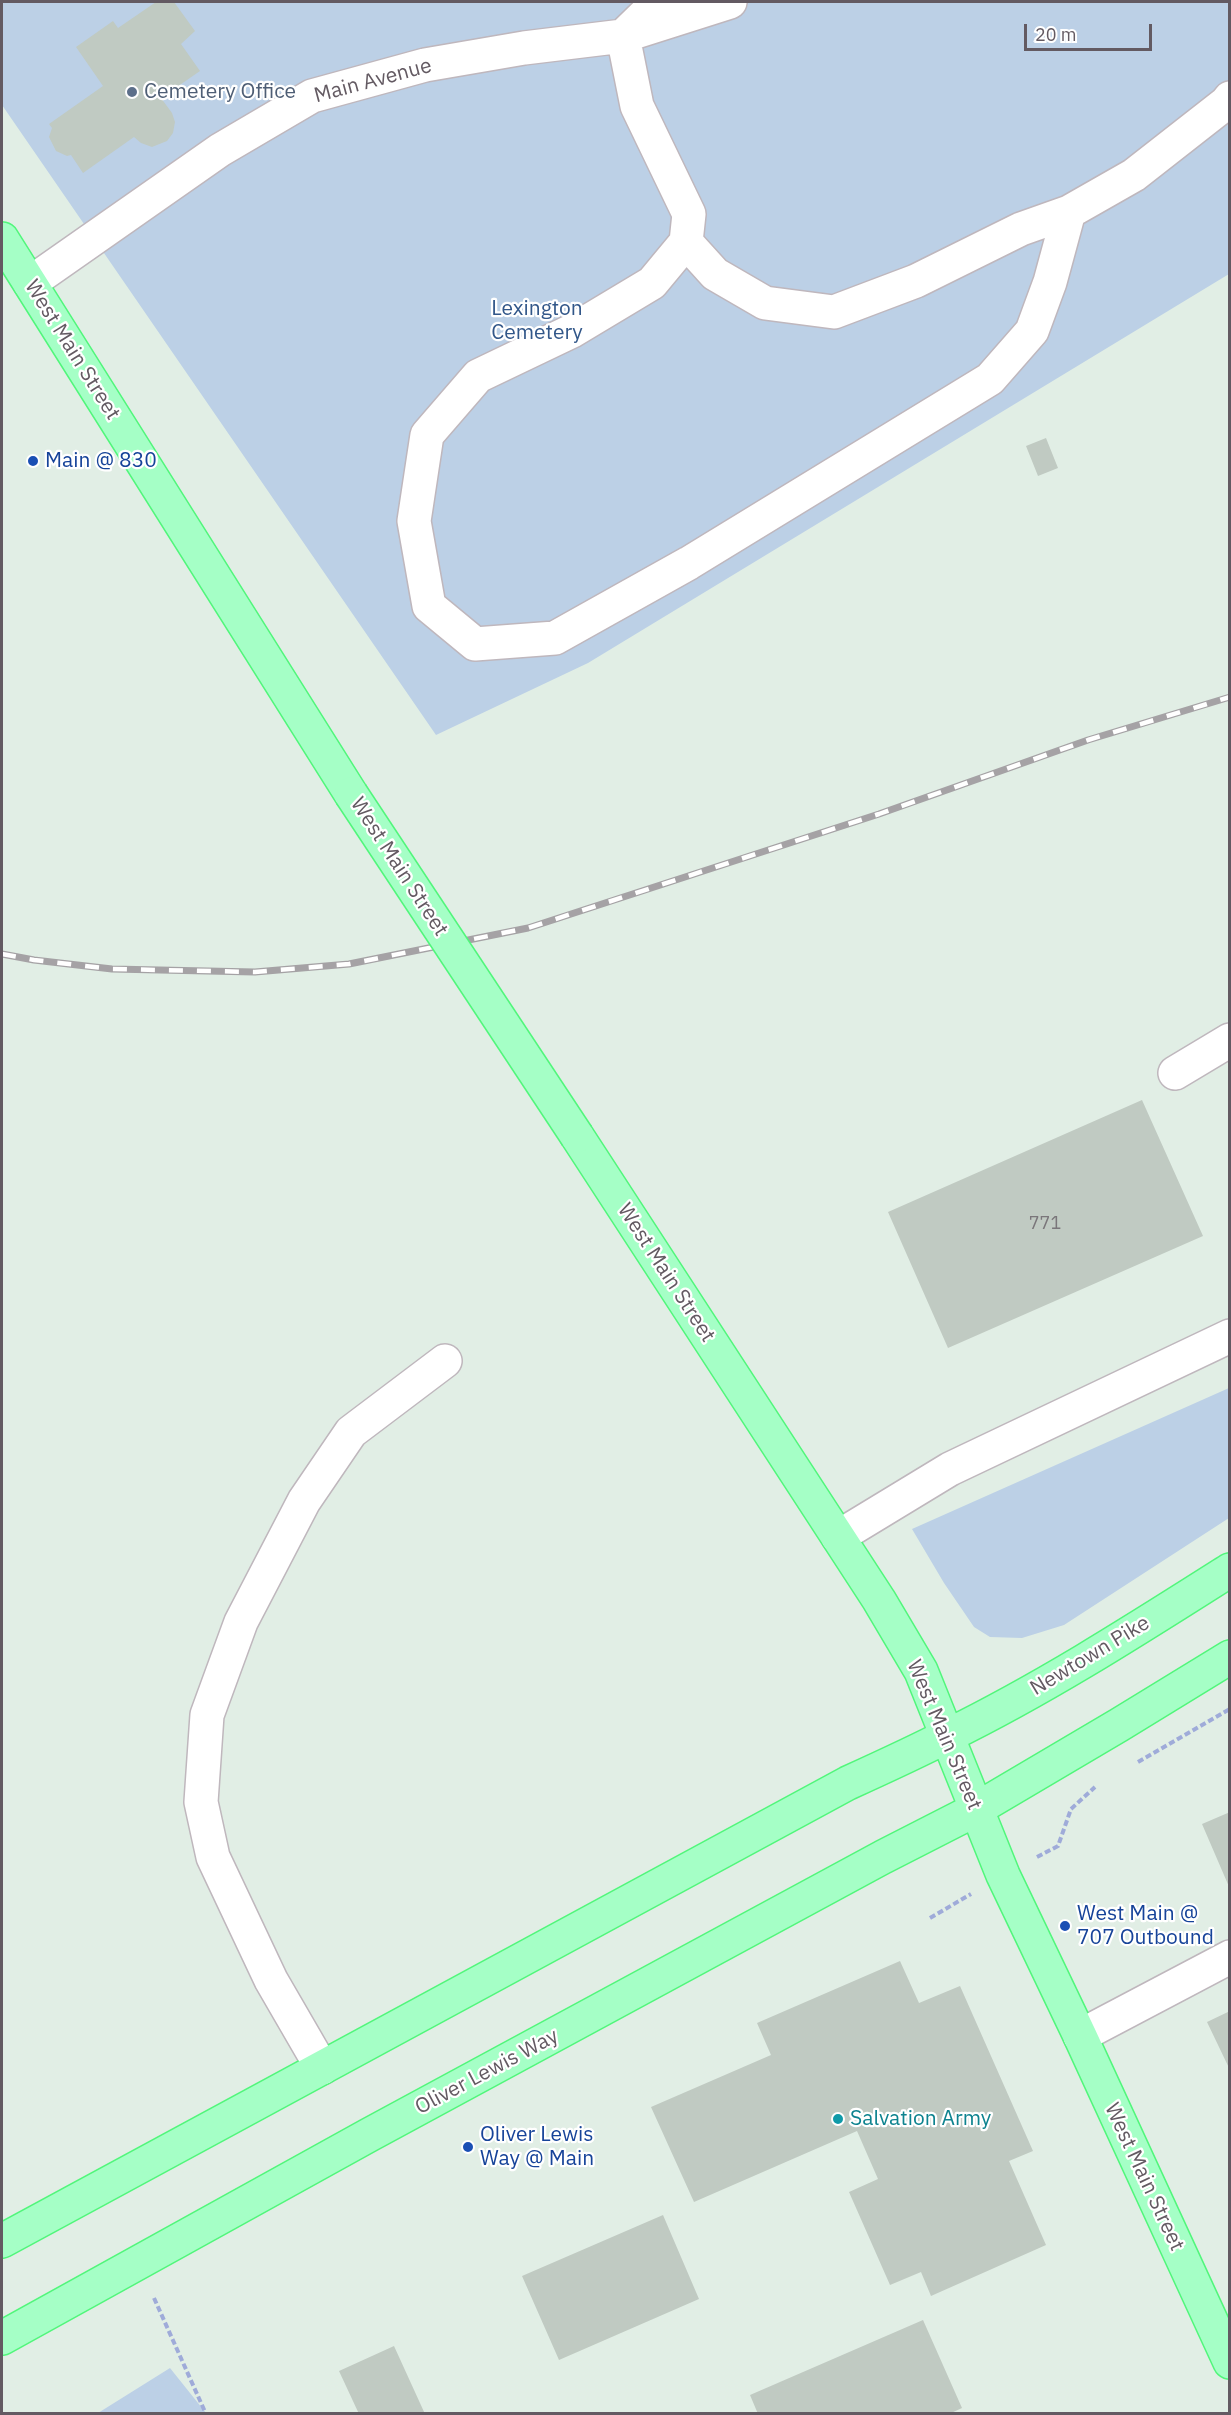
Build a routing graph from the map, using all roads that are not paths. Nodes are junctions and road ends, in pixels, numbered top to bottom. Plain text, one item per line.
1 (658, 2) edge
2 (730, 2) edge
3 (623, 36) junction
4 (1230, 98) edge
5 (1069, 212) junction
6 (2, 239) edge
7 (686, 242) junction
8 (30, 283) junction
9 (1230, 1040) edge
10 (1175, 1073) dead end
11 (1230, 1336) edge
12 (445, 1361) dead end
13 (838, 1537) junction
14 (1230, 1570) edge
15 (1230, 1657) edge
16 (948, 1736) junction
17 (975, 1810) junction
18 (1230, 1957) edge
19 (1080, 2036) junction
20 (322, 2068) junction
21 (2, 2241) edge
22 (7, 2336) edge
23 (1230, 2362) edge

1 - 3 street
2 - 3 street, Main Avenue
3 - 7 street
3 - 8 street, Main Avenue
4 - 5 street
5 - 7 street
5 - 7 street
6 - 8 main road, West Main Street
8 - 13 main road, West Main Street, bridge
9 - 10 street
11 - 13 street
12 - 20 street
13 - 16 main road, West Main Street
14 - 16 main road, Newtown Pike
15 - 17 main road
16 - 17 main road, West Main Street
16 - 20 main road
17 - 19 main road, West Main Street
17 - 22 main road, Oliver Lewis Way
18 - 19 street
19 - 23 main road, West Main Street
20 - 21 main road

